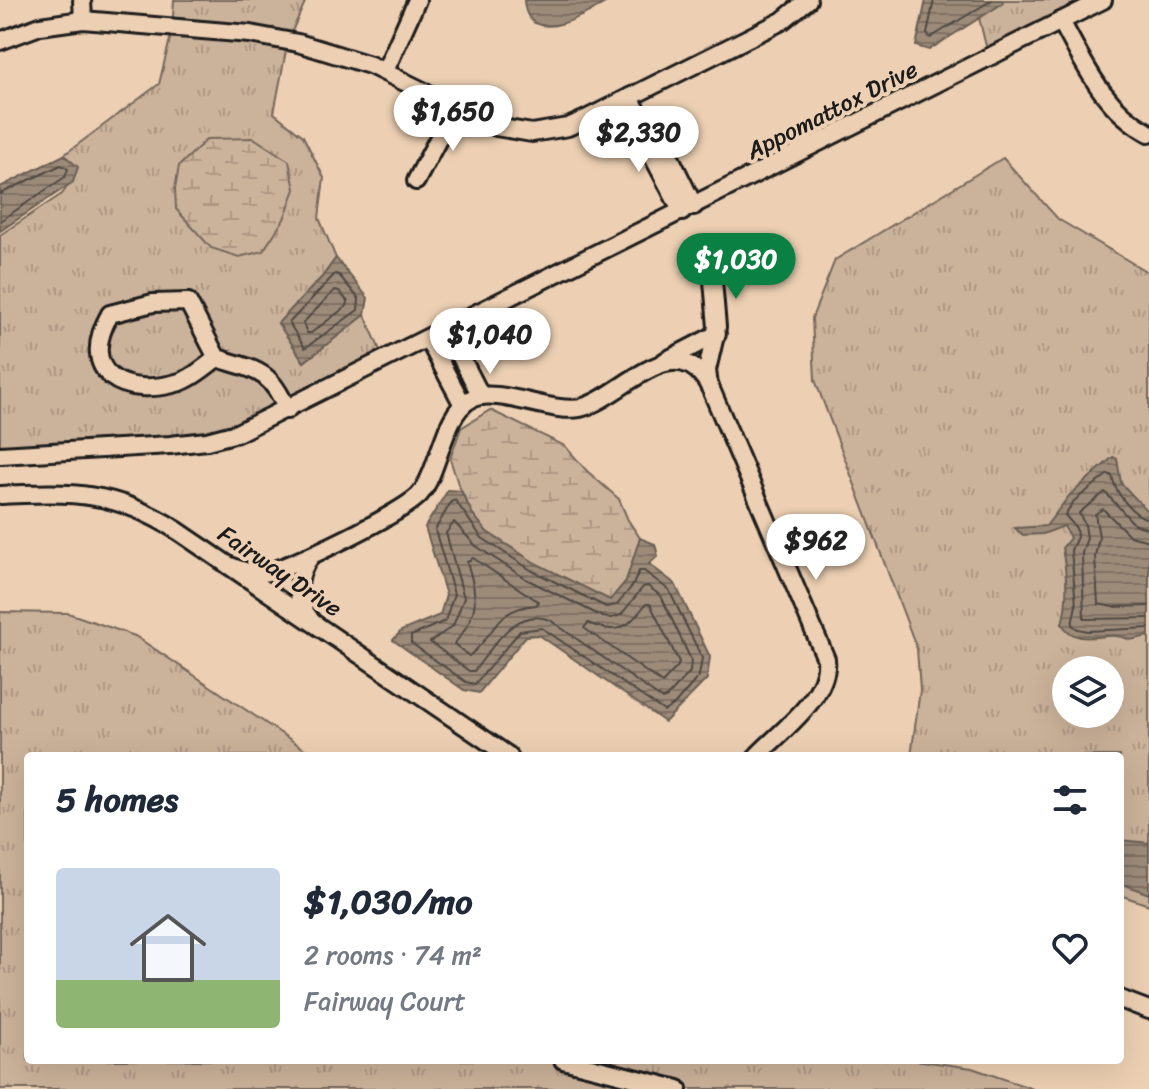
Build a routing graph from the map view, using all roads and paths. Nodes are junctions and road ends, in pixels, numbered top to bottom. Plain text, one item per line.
1 (82, 0) edge
2 (417, 0) edge
3 (808, 0) edge
4 (1103, 0) edge
5 (83, 20) junction
6 (1061, 21) junction
7 (0, 41) edge
8 (385, 71) junction
9 (630, 97) junction
10 (455, 107) junction
11 (1149, 133) edge
12 (416, 181) dead end
13 (688, 209) junction
14 (712, 269) dead end
15 (447, 330) junction
16 (717, 334) junction
17 (428, 339) junction
18 (217, 358) junction
19 (660, 364) junction
20 (710, 387) junction
21 (481, 396) junction
22 (463, 405) junction
23 (287, 410) junction
24 (0, 455) edge
25 (0, 495) edge
26 (311, 556) junction
27 (228, 565) junction
28 (314, 623) junction
29 (797, 715) junction
30 (503, 752) edge
31 (761, 752) edge
32 (780, 752) edge
33 (1124, 1001) edge
34 (1149, 1010) edge
35 (579, 1064) edge
36 (678, 1089) edge

1 - 5 street
2 - 8 street
3 - 9 street
4 - 6 street, Appomattox Drive
5 - 7 street
5 - 8 street
6 - 11 street
6 - 13 street, Appomattox Drive
8 - 10 street
9 - 10 street
9 - 13 street
10 - 12 street
13 - 15 street, Appomattox Drive
14 - 16 street
15 - 17 street, Appomattox Drive
15 - 21 street
16 - 19 street
16 - 20 street
17 - 22 street
17 - 23 street, Appomattox Drive
18 - 18 street
18 - 23 street
19 - 20 street
19 - 21 street
20 - 29 street
21 - 22 street
22 - 26 street
23 - 24 street, Appomattox Drive
25 - 27 street, Fairway Drive
26 - 27 street
26 - 28 street
27 - 28 street, Fairway Drive
28 - 30 street, Fairway Drive
29 - 31 street
29 - 32 street
33 - 34 street
35 - 36 street

